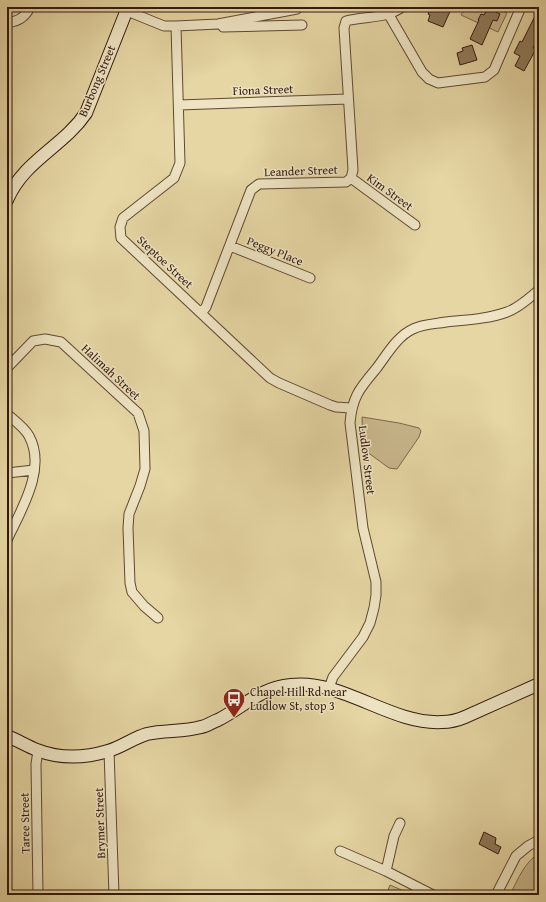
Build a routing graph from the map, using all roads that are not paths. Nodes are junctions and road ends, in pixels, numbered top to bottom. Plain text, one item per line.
1 (30, 7) edge
2 (402, 7) edge
3 (521, 7) edge
4 (127, 9) edge
5 (297, 9) dead end
6 (389, 15) junction
7 (7, 23) edge
8 (209, 25) junction
9 (302, 25) dead end
10 (176, 26) junction
11 (348, 99) junction
12 (179, 105) junction
13 (351, 178) junction
14 (7, 200) edge
15 (415, 225) dead end
16 (230, 246) junction
17 (310, 278) dead end
18 (539, 290) edge
19 (201, 313) junction
20 (7, 368) edge
21 (351, 408) junction
22 (7, 414) edge
23 (34, 470) junction
24 (7, 473) edge
25 (7, 540) edge
26 (158, 618) dead end
27 (539, 684) edge
28 (329, 688) junction
29 (7, 736) edge
30 (38, 751) junction
31 (109, 751) junction
32 (400, 823) dead end
33 (539, 840) edge
34 (340, 851) dead end
35 (386, 871) junction
36 (38, 895) edge
37 (114, 895) edge
38 (433, 895) edge
39 (496, 895) edge

1 - 7 street
2 - 6 street
3 - 6 street
4 - 10 street
4 - 14 main road, Burbong Street
5 - 8 street
6 - 11 street, Leander Street
8 - 9 street
8 - 10 street
10 - 12 street, Steptoe Street
11 - 12 street, Fiona Street
11 - 13 street, Leander Street
12 - 19 street, Steptoe Street
13 - 15 street, Kim Street
13 - 16 street, Leander Street
16 - 17 street, Peggy Place
16 - 19 street, Leander Street
18 - 21 street, Ludlow Street
19 - 21 street, Steptoe Street
20 - 26 street, Halimah Street
21 - 28 street, Ludlow Street
22 - 23 street
23 - 24 street
23 - 25 street
27 - 28 main road
28 - 31 main road
29 - 30 main road
30 - 31 main road
30 - 36 street, Taree Street
31 - 37 street, Brymer Street
32 - 35 street
33 - 39 street
34 - 35 street
35 - 38 street

